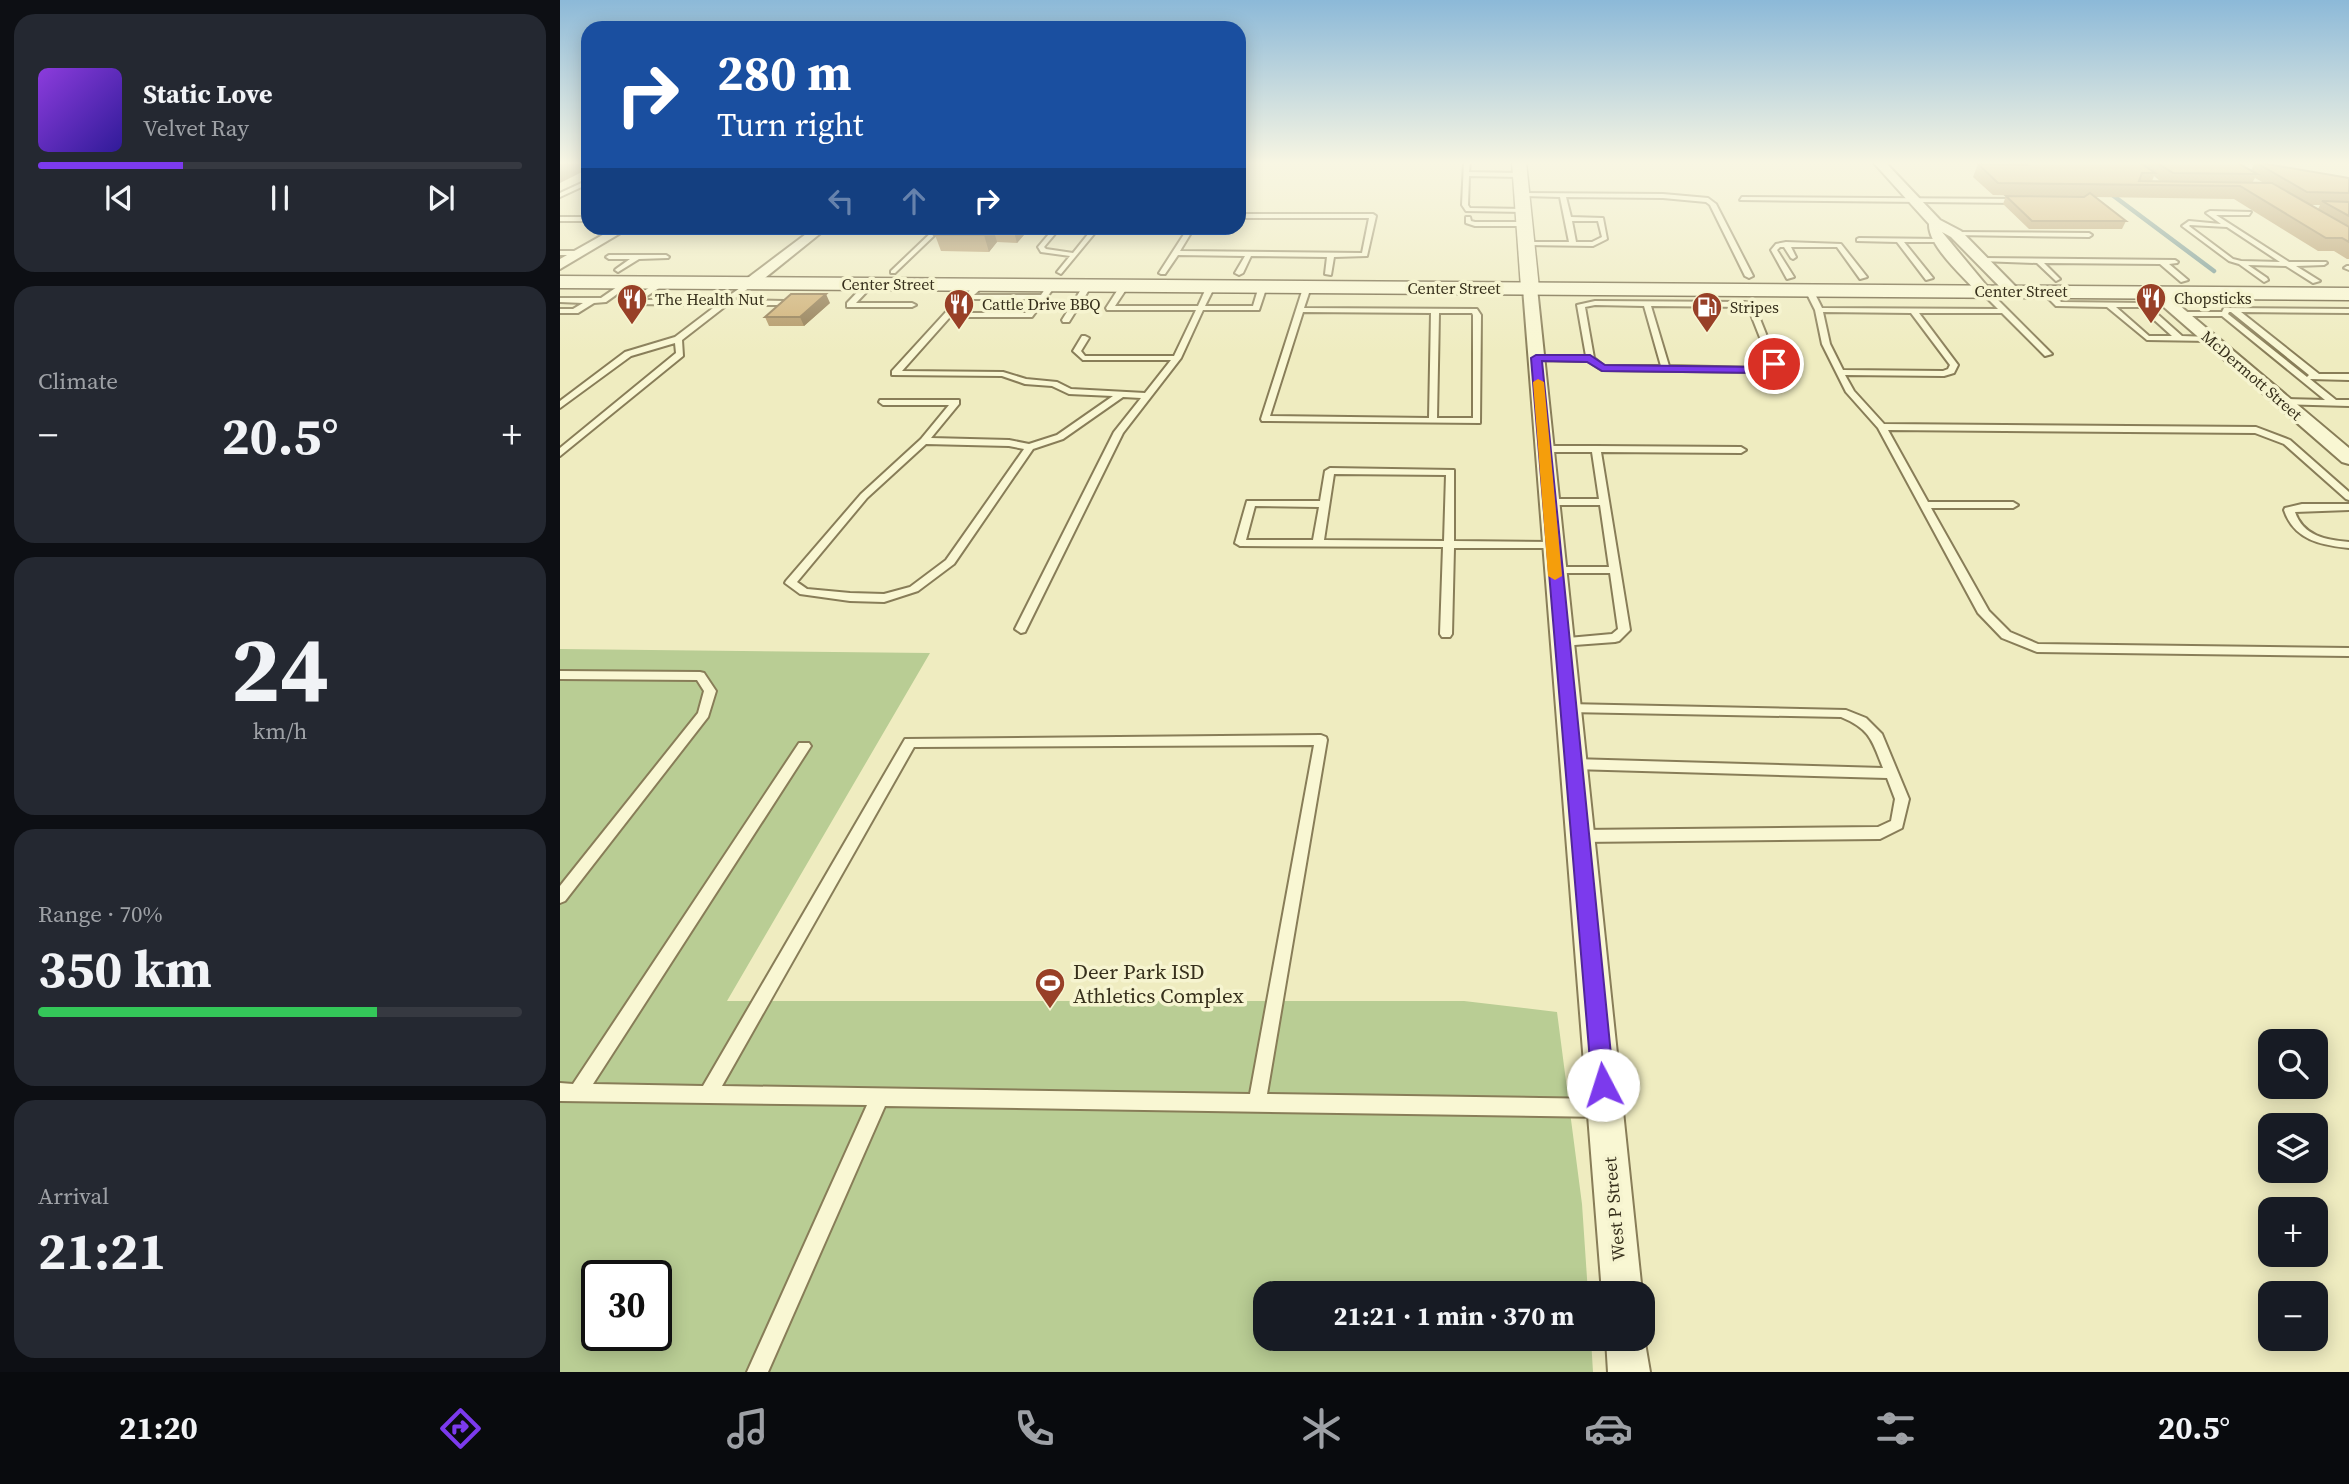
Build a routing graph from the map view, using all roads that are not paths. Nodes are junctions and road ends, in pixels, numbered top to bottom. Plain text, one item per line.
1 (1371, 226) edge
2 (1524, 226) edge
3 (1569, 226) edge
4 (1602, 226) edge
5 (1724, 226) edge
6 (1935, 226) edge
7 (1941, 226) edge
8 (2185, 226) edge
9 (2218, 226) edge
10 (2229, 226) edge
11 (2235, 230) junction
12 (1956, 234) junction
13 (611, 235) edge
14 (812, 235) edge
15 (931, 235) edge
16 (1051, 235) edge
17 (1090, 235) edge
18 (1187, 235) edge
19 (2089, 235) edge
20 (1860, 240) dead end
21 (1899, 240) junction
22 (1939, 240) junction
23 (1526, 243) junction
24 (1573, 243) junction
25 (1786, 244) junction
26 (1949, 252) junction
27 (560, 253) edge
28 (581, 253) junction
29 (1175, 254) junction
30 (1249, 254) junction
31 (1074, 255) junction
32 (638, 257) junction
33 (666, 257) dead end
34 (2039, 261) junction
35 (2162, 262) junction
36 (2241, 264) junction
37 (2288, 264) junction
38 (1790, 265) junction
39 (560, 267) edge
40 (619, 269) junction
41 (2179, 271) junction
42 (2320, 272) junction
43 (1163, 273) junction
44 (1239, 273) junction
45 (1323, 275) junction
46 (1749, 276) junction
47 (757, 277) junction
48 (1863, 277) junction
49 (1929, 278) junction
50 (1214, 279) junction
51 (881, 280) junction
52 (1990, 280) junction
53 (2264, 280) junction
54 (1530, 281) junction
55 (560, 282) edge
56 (663, 282) junction
57 (985, 284) junction
58 (1052, 285) junction
59 (1088, 285) junction
60 (1125, 285) junction
61 (2052, 285) junction
62 (2346, 285) edge
63 (1263, 286) junction
64 (1808, 290) junction
65 (1683, 296) junction
66 (2102, 298) junction
67 (2158, 299) junction
68 (560, 300) edge
69 (592, 301) junction
70 (724, 303) junction
71 (784, 303) edge
72 (1647, 303) junction
73 (912, 305) dead end
74 (1200, 308) junction
75 (1299, 310) junction
76 (1819, 310) junction
77 (1913, 310) junction
78 (560, 311) edge
79 (1435, 311) junction
80 (2349, 311) edge
81 (2229, 312) junction
82 (948, 314) junction
83 (1066, 320) dead end
84 (1085, 338) dead end
85 (2179, 338) junction
86 (678, 339) junction
87 (2210, 339) junction
88 (2048, 354) dead end
89 (1947, 355) joint
90 (1177, 358) junction
91 (1536, 358) junction
92 (1590, 359) junction
93 (1666, 369) junction
94 (1840, 372) junction
95 (2302, 377) junction
96 (2317, 377) junction
97 (2349, 377) edge
98 (1123, 393) junction
99 (1148, 396) junction
100 (883, 402) dead end
101 (2283, 402) junction
102 (2334, 403) junction
103 (2349, 403) edge
104 (560, 405) edge
105 (1433, 420) junction
106 (1882, 427) junction
107 (924, 441) junction
108 (1030, 447) junction
109 (1544, 449) junction
110 (1597, 449) junction
111 (1741, 450) dead end
112 (560, 453) edge
113 (2349, 458) edge
114 (2349, 497) edge
115 (1549, 502) junction
116 (1605, 502) junction
117 (1325, 504) junction
118 (1925, 505) junction
119 (2013, 505) dead end
120 (2349, 507) edge
121 (1318, 544) junction
122 (1449, 544) junction
123 (1553, 545) junction
124 (2349, 545) edge
125 (1555, 569) junction
126 (1615, 570) junction
127 (1021, 629) dead end
128 (1446, 634) dead end
129 (1561, 642) junction
130 (2349, 652) edge
131 (560, 676) edge
132 (1567, 708) junction
133 (804, 746) dead end
134 (1572, 764) junction
135 (1891, 773) junction
136 (1579, 836) junction
137 (560, 897) edge
138 (569, 1092) edge
139 (708, 1093) junction
140 (880, 1096) junction
141 (1257, 1102) junction
142 (1605, 1108) junction
143 (1621, 1281) edge
144 (1627, 1351) edge
145 (757, 1372) edge
146 (1629, 1372) edge

1 - 45 lane
2 - 23 street
3 - 24 lane
4 - 24 lane
5 - 46 lane
6 - 22 street
7 - 12 street
8 - 36 lane
9 - 11 lane
10 - 11 lane
11 - 37 lane
12 - 19 lane
12 - 52 street
13 - 28 street
14 - 47 street
15 - 51 lane
16 - 31 lane
17 - 31 lane
18 - 29 lane
20 - 21 lane
21 - 22 lane
21 - 49 lane
22 - 26 street
23 - 24 lane
23 - 54 street
25 - 38 lane
25 - 38 lane
25 - 48 lane
26 - 52 street
26 - 52 street
27 - 28 lane
28 - 39 street
29 - 30 lane
29 - 43 lane
30 - 44 lane
30 - 45 lane
31 - 58 lane
32 - 33 lane
32 - 40 lane
32 - 40 lane
34 - 35 lane
34 - 52 lane
34 - 61 lane
35 - 41 lane
35 - 41 lane
36 - 37 lane
36 - 53 lane
37 - 42 lane
37 - 42 lane
38 - 46 main road, Center Street
38 - 48 main road, Center Street
39 - 40 main road, Center Street
40 - 47 main road, Center Street
40 - 55 main road, Center Street
40 - 56 main road, Center Street
40 - 69 lane
41 - 53 main road, Center Street
41 - 67 main road, Center Street
42 - 53 main road, Center Street
42 - 62 main road, Center Street
43 - 50 main road, Center Street
43 - 58 main road, Center Street
44 - 45 main road, Center Street
44 - 50 main road, Center Street
45 - 54 main road, Center Street
45 - 63 main road, Center Street
45 - 75 lane
46 - 54 main road, Center Street
47 - 51 main road, Center Street
47 - 56 main road, Center Street
47 - 70 lane
48 - 49 main road, Center Street
49 - 52 main road, Center Street
50 - 60 main road, Center Street
50 - 63 main road, Center Street
50 - 74 lane
51 - 57 main road, Center Street
51 - 73 lane
52 - 61 main road, Center Street
52 - 64 main road, Center Street
52 - 77 lane
52 - 88 lane
54 - 65 main road, Center Street
54 - 91 street, West P Street
56 - 70 lane
57 - 58 main road, Center Street
57 - 82 lane
58 - 59 main road, Center Street
58 - 82 lane
59 - 60 main road, Center Street
59 - 83 lane
60 - 74 lane
61 - 66 main road, Center Street
61 - 67 main road, Center Street
62 - 67 main road, Center Street
63 - 74 lane
64 - 65 main road, Center Street
64 - 76 lane
65 - 72 lane
65 - 93 lane
66 - 67 main road, Center Street
66 - 85 lane
67 - 81 lane
67 - 85 lane
67 - 87 street, McDermott Street
68 - 69 lane
69 - 78 lane
70 - 71 lane
70 - 86 lane
72 - 92 lane
72 - 93 lane
74 - 90 lane
75 - 79 lane
75 - 105 lane
76 - 77 lane
76 - 94 lane
77 - 89 lane
79 - 105 lane
79 - 105 lane
80 - 81 lane
81 - 95 lane
81 - 96 lane
82 - 98 lane
84 - 90 lane
85 - 87 lane
86 - 104 lane
86 - 112 lane
87 - 101 street, McDermott Street
89 - 94 lane
90 - 99 lane
91 - 92 lane
91 - 109 street, West P Street
92 - 93 lane
94 - 106 lane
95 - 96 lane
95 - 102 lane
96 - 97 lane
98 - 99 lane
98 - 108 lane
99 - 127 lane
100 - 107 lane
101 - 102 lane
101 - 113 street, McDermott Street
102 - 103 lane
106 - 114 lane
106 - 118 lane
107 - 108 lane
107 - 108 lane
109 - 110 lane
109 - 115 street, West P Street
110 - 111 lane
110 - 116 lane
115 - 116 lane
115 - 123 street, West P Street
116 - 126 lane
117 - 121 lane
117 - 121 lane
117 - 122 lane
118 - 119 lane
118 - 130 lane
120 - 124 lane
121 - 122 lane
122 - 123 lane
122 - 128 lane
123 - 125 street, West P Street
125 - 126 lane
125 - 129 street, West P Street
126 - 129 lane
129 - 132 street, West P Street
131 - 137 lane
132 - 134 street, West P Street
132 - 135 lane
133 - 138 lane
134 - 135 lane
134 - 136 street, West P Street
135 - 136 lane
136 - 142 street, West P Street
138 - 139 lane
139 - 140 lane
139 - 141 lane
140 - 141 lane
140 - 145 lane
141 - 142 lane
142 - 143 street, West P Street
144 - 146 street

